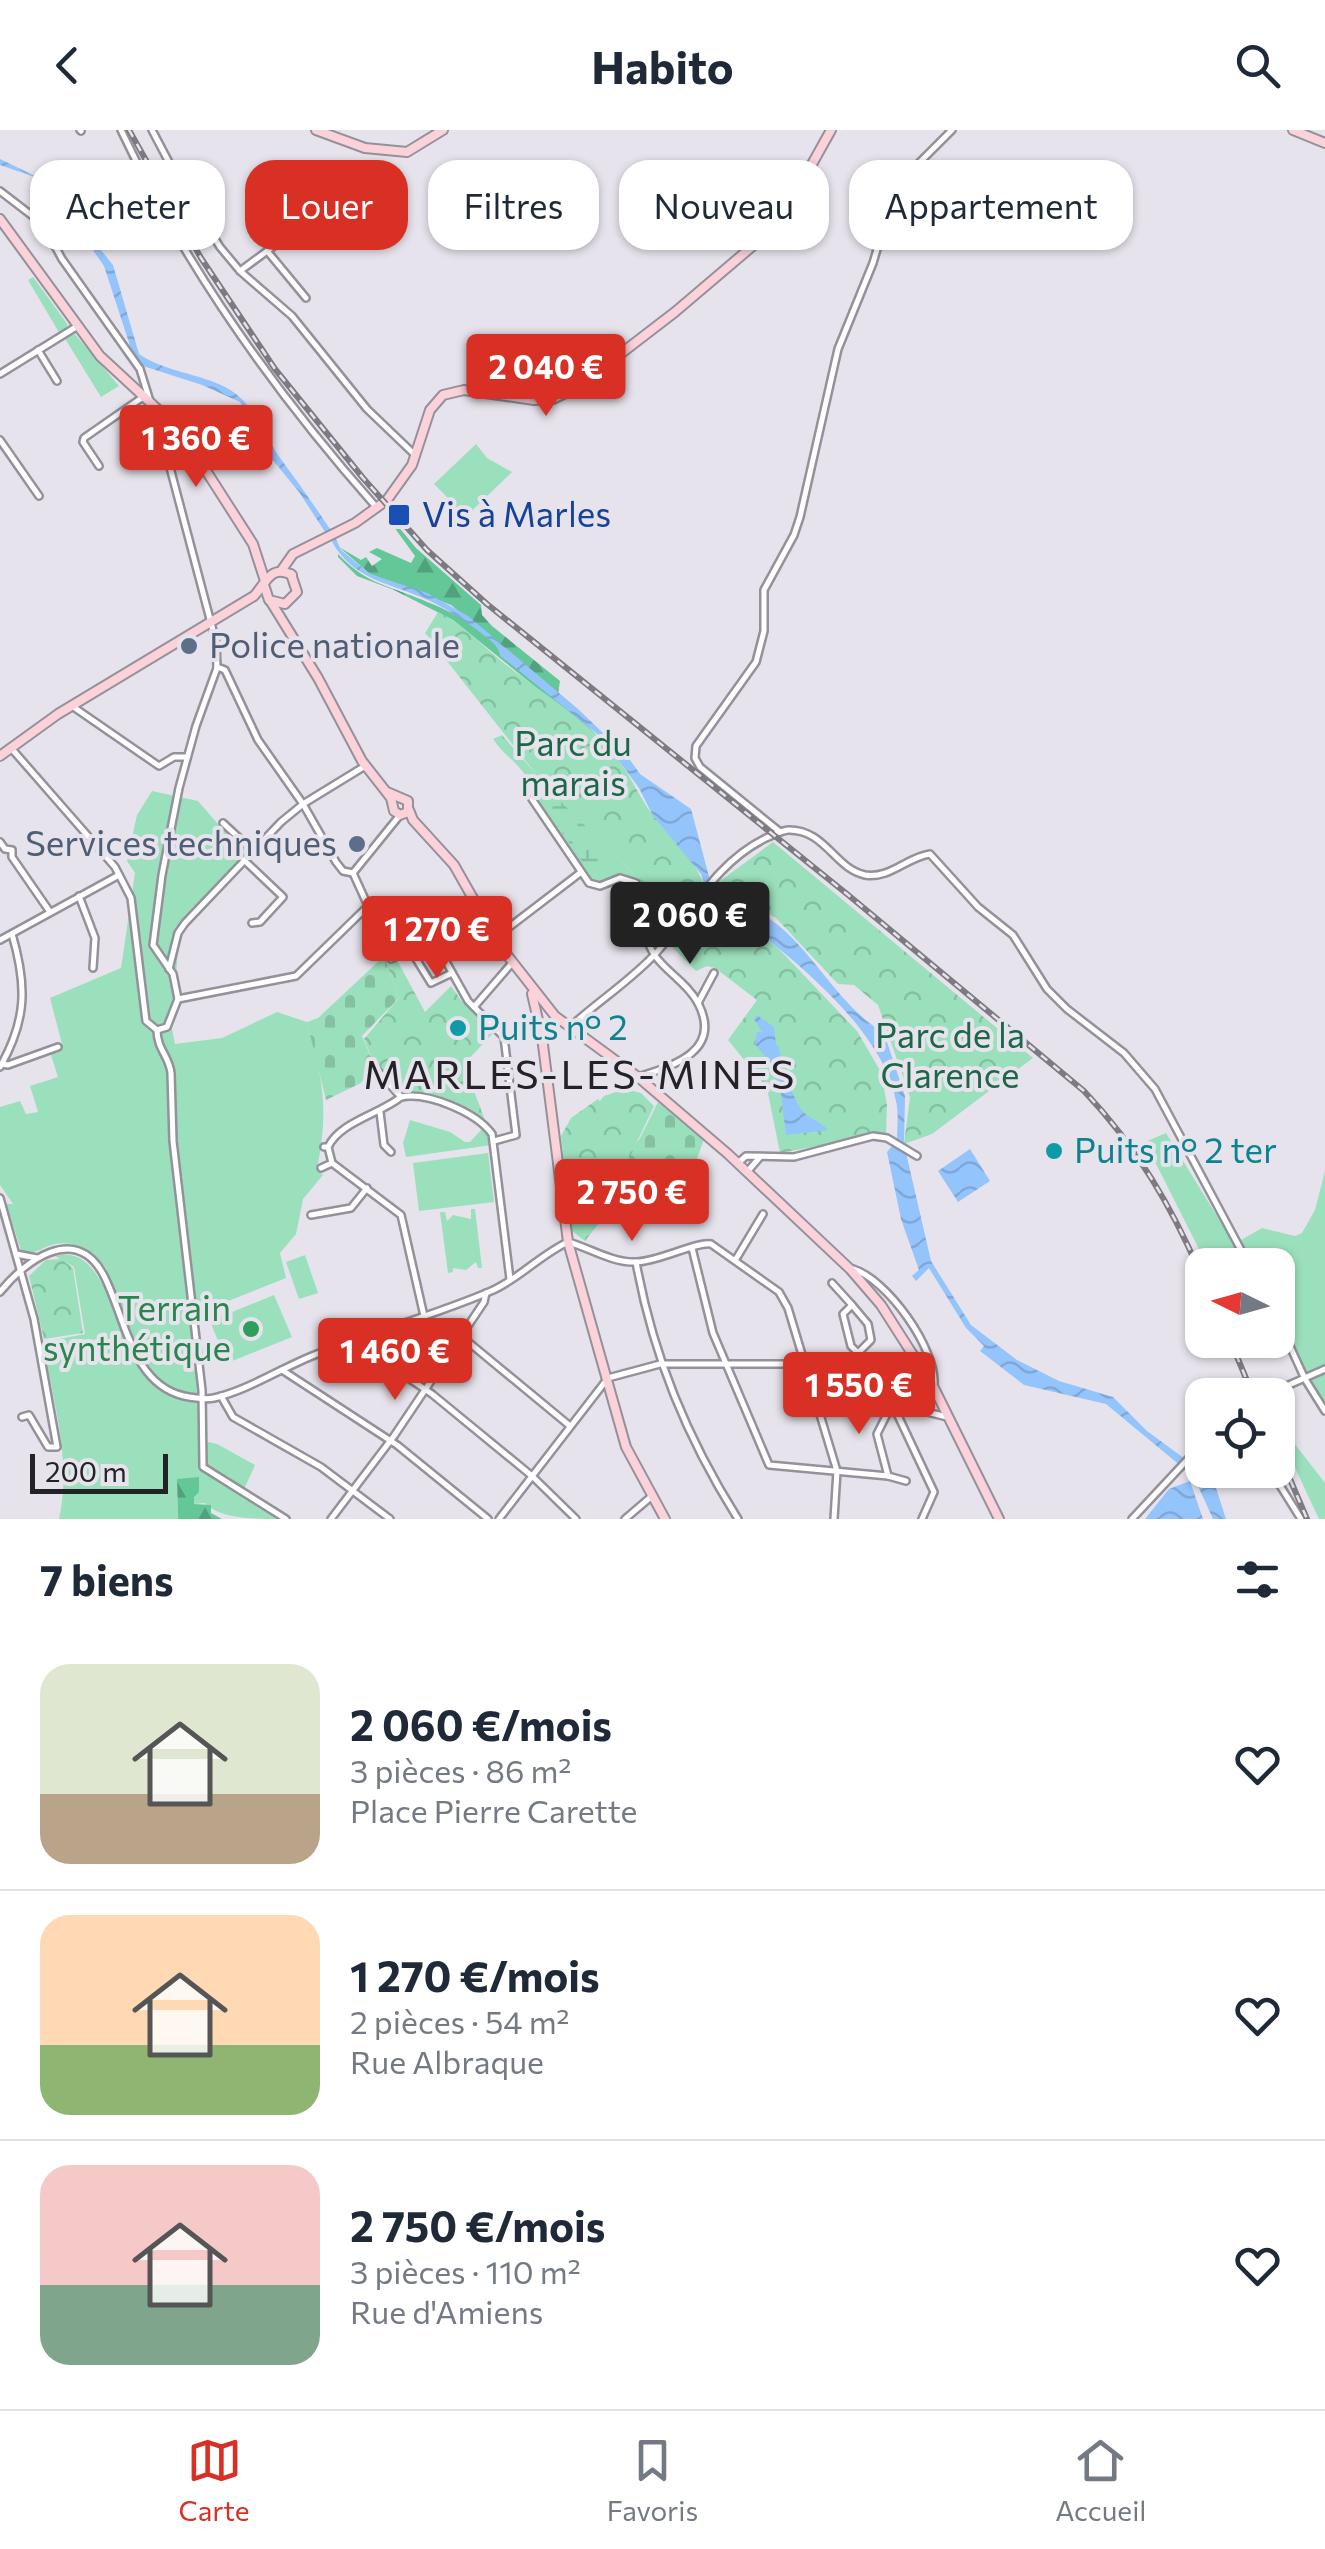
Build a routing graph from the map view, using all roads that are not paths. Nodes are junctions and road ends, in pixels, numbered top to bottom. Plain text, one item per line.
1 (121, 130) edge
2 (152, 130) edge
3 (443, 130) edge
4 (831, 130) edge
5 (952, 130) edge
6 (1293, 130) edge
7 (323, 131) edge
8 (1325, 143) edge
9 (0, 191) edge
10 (0, 219) edge
11 (270, 250) edge
12 (268, 252) junction
13 (240, 271) junction
14 (306, 298) dead end
15 (76, 327) junction
16 (38, 350) junction
17 (0, 374) edge
18 (57, 381) dead end
19 (146, 400) junction
20 (0, 440) edge
21 (417, 456) junction
22 (99, 466) dead end
23 (39, 496) dead end
24 (377, 508) junction
25 (287, 560) junction
26 (261, 564) junction
27 (278, 572) junction
28 (292, 575) junction
29 (264, 583) junction
30 (254, 596) junction
31 (269, 600) junction
32 (285, 604) junction
33 (212, 621) junction
34 (283, 624) junction
35 (217, 667) junction
36 (72, 706) junction
37 (10, 748) junction
38 (0, 756) edge
39 (188, 757) junction
40 (366, 766) junction
41 (532, 799) dead end
42 (303, 804) junction
43 (399, 808) junction
44 (222, 823) dead end
45 (780, 832) junction
46 (0, 842) edge
47 (252, 850) junction
48 (244, 860) junction
49 (352, 873) junction
50 (580, 873) junction
51 (119, 875) junction
52 (79, 896) junction
53 (474, 898) junction
54 (368, 906) junction
55 (50, 912) junction
56 (252, 924) dead end
57 (12, 934) junction
58 (432, 935) junction
59 (495, 938) junction
60 (0, 940) edge
61 (410, 949) junction
62 (654, 955) junction
63 (512, 963) junction
64 (92, 968) dead end
65 (169, 968) junction
66 (452, 973) junction
67 (714, 973) dead end
68 (528, 986) junction
69 (178, 999) junction
70 (698, 1004) junction
71 (474, 1007) junction
72 (552, 1013) junction
73 (538, 1018) junction
74 (570, 1027) junction
75 (157, 1030) junction
76 (542, 1037) junction
77 (58, 1047) dead end
78 (1, 1065) edge
79 (376, 1070) dead end
80 (638, 1078) junction
81 (402, 1097) junction
82 (380, 1112) junction
83 (494, 1141) junction
84 (390, 1152) dead end
85 (917, 1156) dead end
86 (760, 1157) junction
87 (332, 1162) junction
88 (738, 1163) junction
89 (321, 1168) dead end
90 (747, 1172) junction
91 (367, 1188) junction
92 (0, 1198) edge
93 (763, 1214) dead end
94 (311, 1216) dead end
95 (568, 1242) junction
96 (692, 1248) junction
97 (1240, 1248) edge
98 (16, 1254) junction
99 (37, 1258) junction
100 (736, 1259) junction
101 (636, 1262) junction
102 (850, 1269) junction
103 (21, 1272) junction
104 (510, 1279) junction
105 (832, 1283) dead end
106 (0, 1292) edge
107 (486, 1293) junction
108 (852, 1305) junction
109 (424, 1316) junction
110 (461, 1336) junction
111 (354, 1341) junction
112 (858, 1354) junction
113 (1295, 1357) edge
114 (725, 1363) junction
115 (660, 1364) junction
116 (806, 1364) junction
117 (1325, 1369) edge
118 (282, 1370) junction
119 (851, 1376) junction
120 (608, 1378) junction
121 (1305, 1379) junction
122 (1295, 1383) edge
123 (884, 1386) junction
124 (934, 1388) junction
125 (426, 1389) junction
126 (900, 1395) junction
127 (221, 1396) junction
128 (203, 1399) junction
129 (893, 1406) junction
130 (1325, 1411) edge
131 (28, 1413) dead end
132 (947, 1417) junction
133 (570, 1426) junction
134 (390, 1440) junction
135 (1185, 1461) edge
136 (837, 1471) junction
137 (532, 1476) junction
138 (888, 1476) junction
139 (906, 1481) dead end
140 (1282, 1488) edge
141 (352, 1490) junction
142 (652, 1496) junction
143 (286, 1519) edge
144 (331, 1519) edge
145 (390, 1519) edge
146 (488, 1519) edge
147 (499, 1519) edge
148 (576, 1519) edge
149 (625, 1519) edge
150 (665, 1519) edge
151 (738, 1519) edge
152 (834, 1519) edge
153 (922, 1519) edge
154 (999, 1519) edge
155 (1132, 1519) edge
156 (1301, 1519) edge

1 - 24 street
2 - 13 street
3 - 7 main road
4 - 21 main road
5 - 45 street
6 - 8 main road
9 - 19 street
10 - 15 main road
11 - 12 street
12 - 13 street
12 - 14 street
13 - 21 street
15 - 16 street
15 - 19 main road
16 - 17 street
16 - 18 street
19 - 22 street
19 - 26 main road
19 - 33 street
20 - 23 street
21 - 24 main road
24 - 25 main road
25 - 27 main road
25 - 28 main road
26 - 27 main road
26 - 29 main road
27 - 28 main road
27 - 29 main road
28 - 32 main road
29 - 30 main road
29 - 31 main road
30 - 31 main road
30 - 33 main road
31 - 32 main road
31 - 34 main road
32 - 34 main road
33 - 35 street
33 - 36 main road
34 - 40 main road
35 - 39 street
35 - 42 street
36 - 37 main road
36 - 39 street
37 - 38 main road
37 - 51 street
39 - 65 street
40 - 42 street
40 - 43 main road
41 - 50 street
42 - 47 street
42 - 49 street
43 - 49 street
43 - 53 main road
44 - 47 street
45 - 62 street
45 - 97 street
46 - 55 street
47 - 48 street
48 - 56 street
48 - 65 street
49 - 54 street
50 - 59 street
50 - 62 street
51 - 52 street
51 - 75 street
52 - 55 street
52 - 64 street
53 - 58 street
53 - 59 main road
54 - 61 street
54 - 69 street
55 - 57 street
57 - 60 street
57 - 78 street
58 - 61 street
58 - 66 street
59 - 63 main road
61 - 66 street
62 - 70 street
62 - 74 street
63 - 68 main road
63 - 71 street
65 - 69 street
66 - 71 street
67 - 70 street
68 - 72 main road
68 - 73 main road
69 - 75 street
70 - 80 street
71 - 83 street
72 - 73 main road
72 - 74 main road
72 - 76 main road
73 - 76 main road
74 - 80 main road
75 - 128 street
76 - 95 main road
77 - 78 street
79 - 81 street
80 - 88 main road
81 - 82 street
81 - 83 street
82 - 84 street
82 - 87 street
83 - 104 street
85 - 86 street
86 - 88 street
86 - 90 street
87 - 89 street
87 - 91 street
88 - 90 main road
90 - 102 main road
91 - 94 street
91 - 109 street
92 - 98 street
93 - 100 street
95 - 101 street
95 - 104 street
95 - 120 main road
96 - 100 street
96 - 101 street
96 - 114 street
98 - 99 street
98 - 103 street
99 - 103 street
99 - 128 street
100 - 116 street
101 - 115 street
102 - 124 main road
102 - 124 street
103 - 106 street
103 - 131 street
104 - 107 street
105 - 108 street
107 - 109 street
107 - 110 street
108 - 112 street
108 - 112 street
109 - 111 street
110 - 125 street
110 - 133 street
111 - 118 street
111 - 125 street
112 - 119 street
113 - 121 street
114 - 115 street
114 - 116 street
114 - 136 street
115 - 120 street
115 - 151 street
116 - 119 street
116 - 136 street
117 - 121 street
118 - 127 street
118 - 134 street
119 - 123 street
120 - 133 street
120 - 142 main road
121 - 122 street
121 - 130 street
123 - 126 street
123 - 129 street
124 - 132 main road
125 - 134 street
125 - 137 street
126 - 129 street
126 - 132 street
127 - 128 street
127 - 141 street
128 - 143 street
129 - 138 street
129 - 153 street
132 - 154 main road
133 - 137 street
134 - 141 street
134 - 146 street
135 - 155 street
136 - 138 street
136 - 152 street
137 - 147 street
137 - 148 street
138 - 139 street
140 - 156 street
141 - 144 street
141 - 145 street
142 - 149 street
142 - 150 main road

